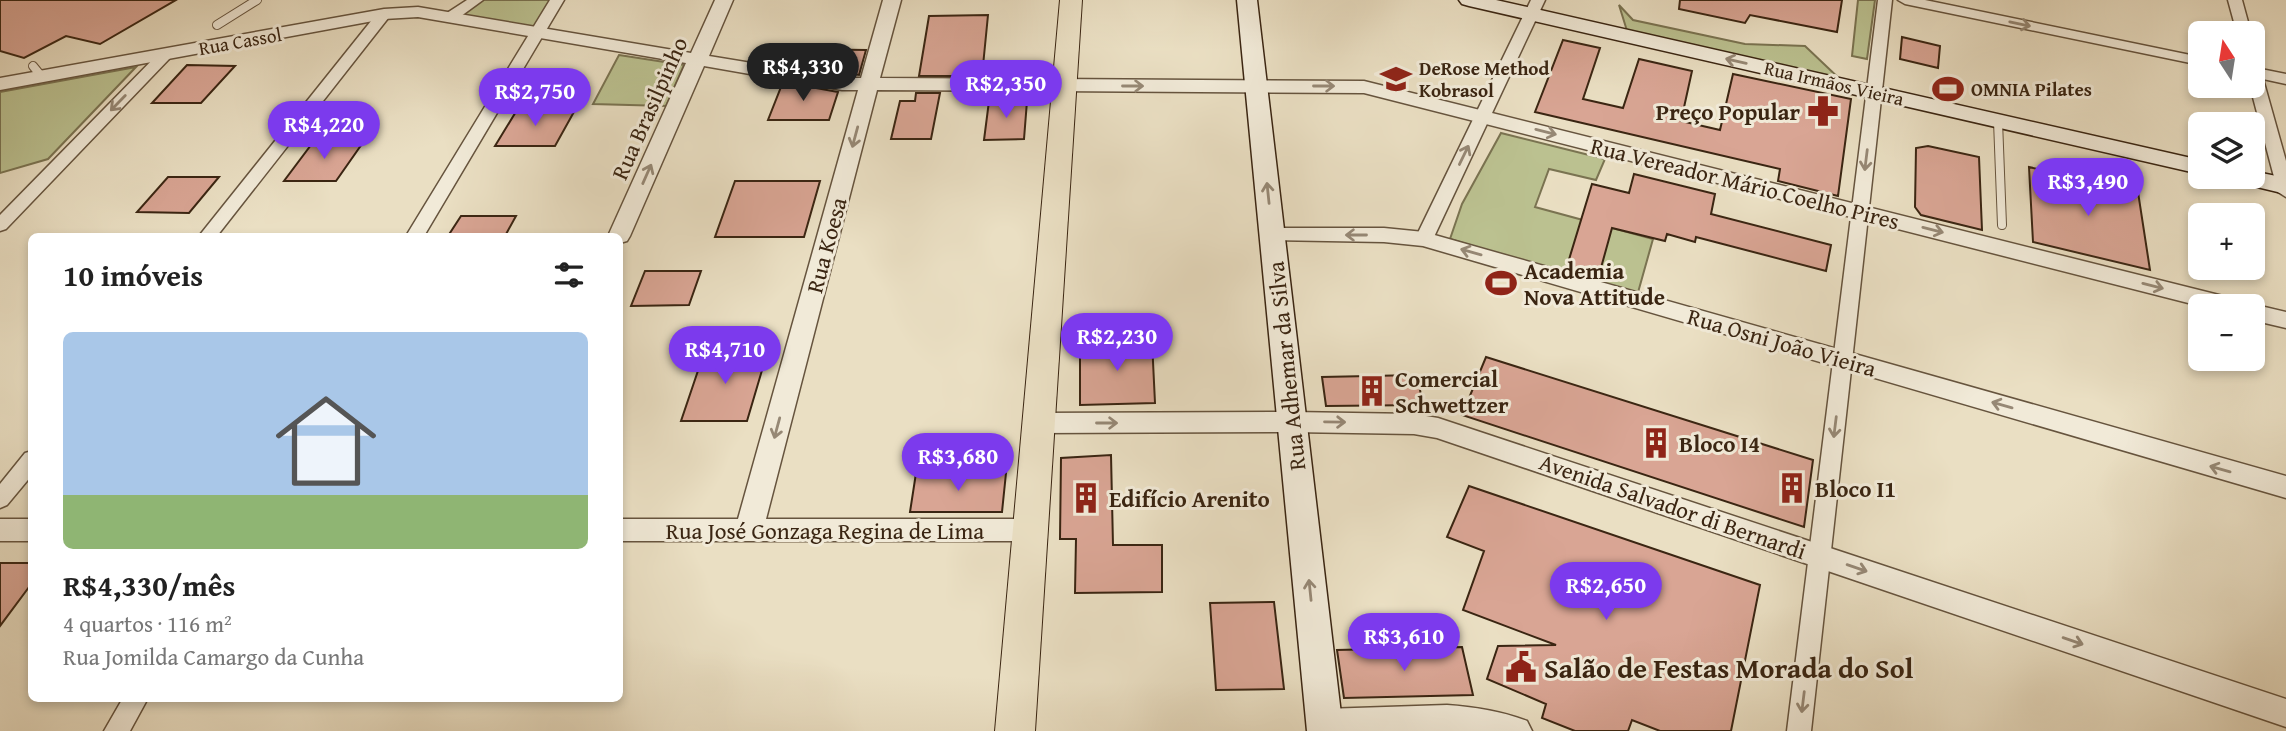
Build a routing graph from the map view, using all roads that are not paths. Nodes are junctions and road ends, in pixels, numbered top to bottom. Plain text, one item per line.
1 (257, 0) edge
2 (476, 0) edge
3 (557, 0) edge
4 (724, 0) edge
5 (892, 0) edge
6 (1071, 0) edge
7 (1247, 0) edge
8 (1469, 0) edge
9 (1885, 0) edge
10 (1905, 0) edge
11 (2235, 0) edge
12 (1535, 7) edge
13 (384, 14) junction
14 (452, 16) junction
15 (2241, 21) edge
16 (217, 25) dead end
17 (538, 33) junction
18 (166, 54) junction
19 (2188, 59) edge
20 (698, 60) junction
21 (2265, 73) edge
22 (2286, 79) edge
23 (0, 84) edge
24 (1065, 85) junction
25 (869, 86) junction
26 (1256, 86) junction
27 (1874, 92) junction
28 (2261, 98) edge
29 (1483, 116) junction
30 (1998, 121) junction
31 (2188, 164) edge
32 (2265, 183) edge
33 (2285, 188) edge
34 (1860, 212) junction
35 (0, 225) edge
36 (2002, 225) dead end
37 (210, 233) edge
38 (417, 233) edge
39 (620, 233) edge
40 (1272, 235) junction
41 (1424, 239) junction
42 (2188, 295) edge
43 (2265, 315) edge
44 (2286, 320) edge
45 (1843, 359) junction
46 (1292, 422) junction
47 (1039, 423) junction
48 (28, 465) edge
49 (2286, 487) edge
50 (0, 499) edge
51 (0, 530) edge
52 (28, 530) edge
53 (623, 530) edge
54 (749, 530) junction
55 (1031, 530) junction
56 (1820, 555) junction
57 (134, 702) edge
58 (2286, 713) edge
59 (1324, 727) edge
60 (116, 731) edge
61 (1015, 731) edge
62 (1516, 731) edge
63 (1799, 731) edge

1 - 16 lane
2 - 14 street
3 - 17 street
4 - 20 street, Rua Brasilpinho
5 - 25 street, Rua Koesa
6 - 24 main road
7 - 26 main road, Rua Adhemar da Silva
8 - 12 main road, Rua Irmãos Vieira
9 - 27 street
10 -> 19 street
11 - 15 street
27 -> 12 main road, Rua Irmãos Vieira
12 - 29 street
13 - 14 street, Rua Cassol
13 - 18 street, Rua Cassol
13 - 37 street
14 - 17 street, Rua Cassol
17 - 20 street, Rua Cassol
17 - 38 street
18 - 23 street, Rua Cassol
18 -> 35 street
20 - 25 street, Rua Cassol
39 -> 20 street, Rua Brasilpinho
21 - 22 street
24 - 25 street, Rua Vereador Mário Coelho Pires
24 -> 26 street, Rua Vereador Mário Coelho Pires
24 - 47 main road
25 -> 54 street, Rua Koesa
26 -> 29 street, Rua Vereador Mário Coelho Pires
40 -> 26 main road, Rua Adhemar da Silva
27 - 30 main road, Rua Irmãos Vieira
27 -> 34 street
28 - 33 street
29 -> 34 street, Rua Vereador Mário Coelho Pires
41 -> 29 street
30 - 31 main road, Rua Irmãos Vieira
30 - 36 lane
32 - 33 main road
34 -> 42 street, Rua Vereador Mário Coelho Pires
34 - 45 street
41 -> 40 street, Rua Osni João Vieira
40 - 46 main road, Rua Adhemar da Silva
45 -> 41 street, Rua Osni João Vieira
43 - 44 street
49 -> 45 street, Rua Osni João Vieira
45 -> 56 street
47 -> 46 street, Avenida Salvador di Bernardi
46 -> 56 street, Avenida Salvador di Bernardi
59 -> 46 main road, Rua Adhemar da Silva
47 - 55 main road
48 - 50 street
51 - 52 street
53 - 54 street, Rua José Gonzaga Regina de Lima
54 - 55 street, Rua José Gonzaga Regina de Lima
55 - 61 main road
56 -> 58 street, Avenida Salvador di Bernardi
56 -> 63 street
57 - 60 street
59 - 62 street

